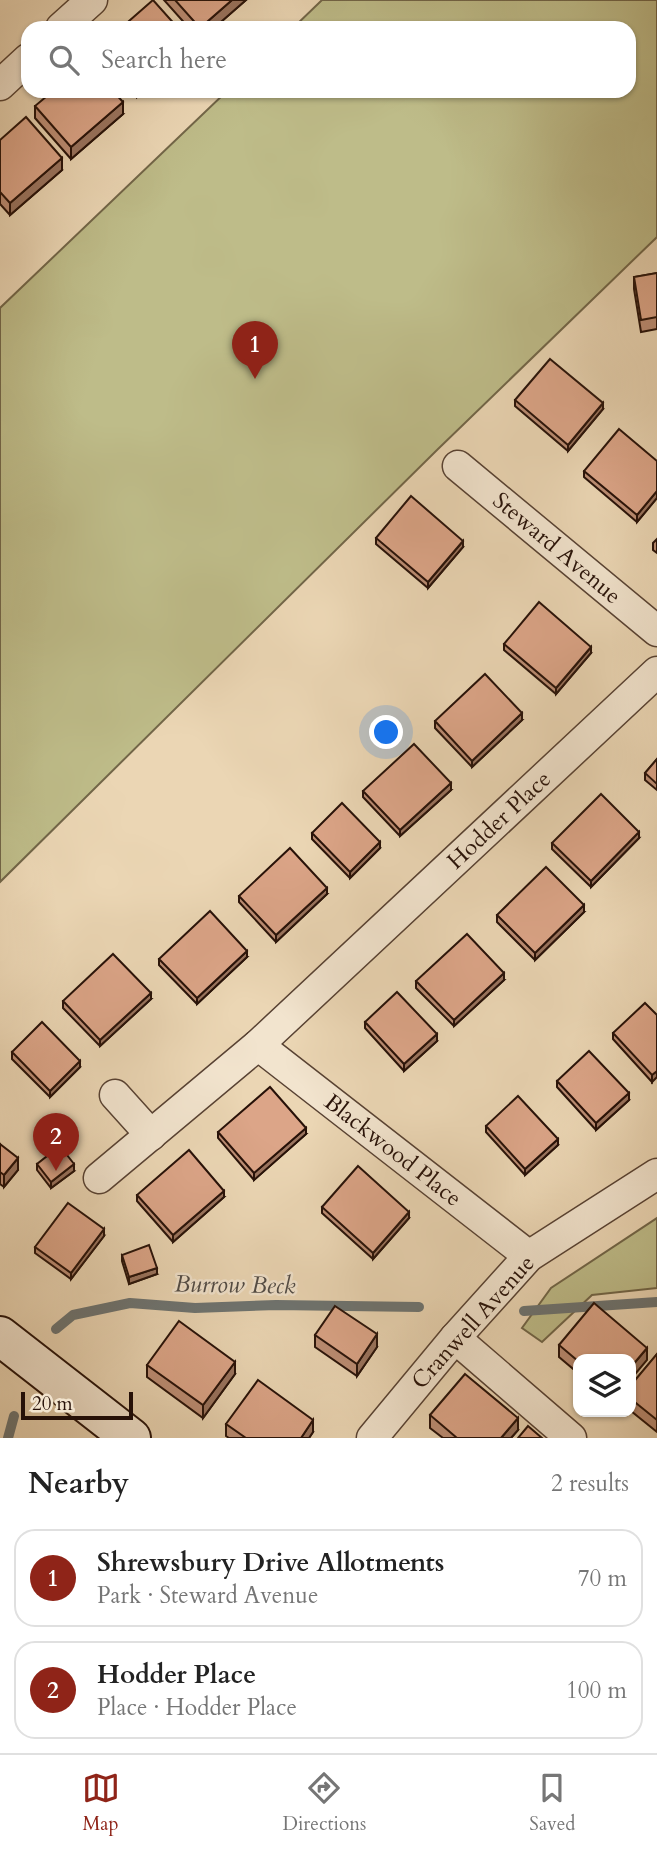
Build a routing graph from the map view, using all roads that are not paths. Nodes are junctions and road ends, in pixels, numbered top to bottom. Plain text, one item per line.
1 (92, 0) edge
2 (69, 21) edge
3 (21, 66) edge
4 (0, 85) edge
5 (458, 466) dead end
6 (657, 631) edge
7 (657, 672) edge
8 (258, 1045) junction
9 (115, 1095) dead end
10 (151, 1135) junction
11 (657, 1174) edge
12 (99, 1178) dead end
13 (529, 1256) junction
14 (0, 1336) edge
15 (455, 1338) junction
16 (131, 1438) edge
17 (372, 1438) edge
18 (571, 1438) edge

1 - 2 street
3 - 4 street
5 - 6 street, Steward Avenue
7 - 8 street, Hodder Place
8 - 10 street, Hodder Place
8 - 13 street, Blackwood Place
9 - 10 street
10 - 12 street, Hodder Place
11 - 13 street, Cranwell Avenue
13 - 15 street, Cranwell Avenue
14 - 16 street
15 - 17 street, Cranwell Avenue
15 - 18 street

